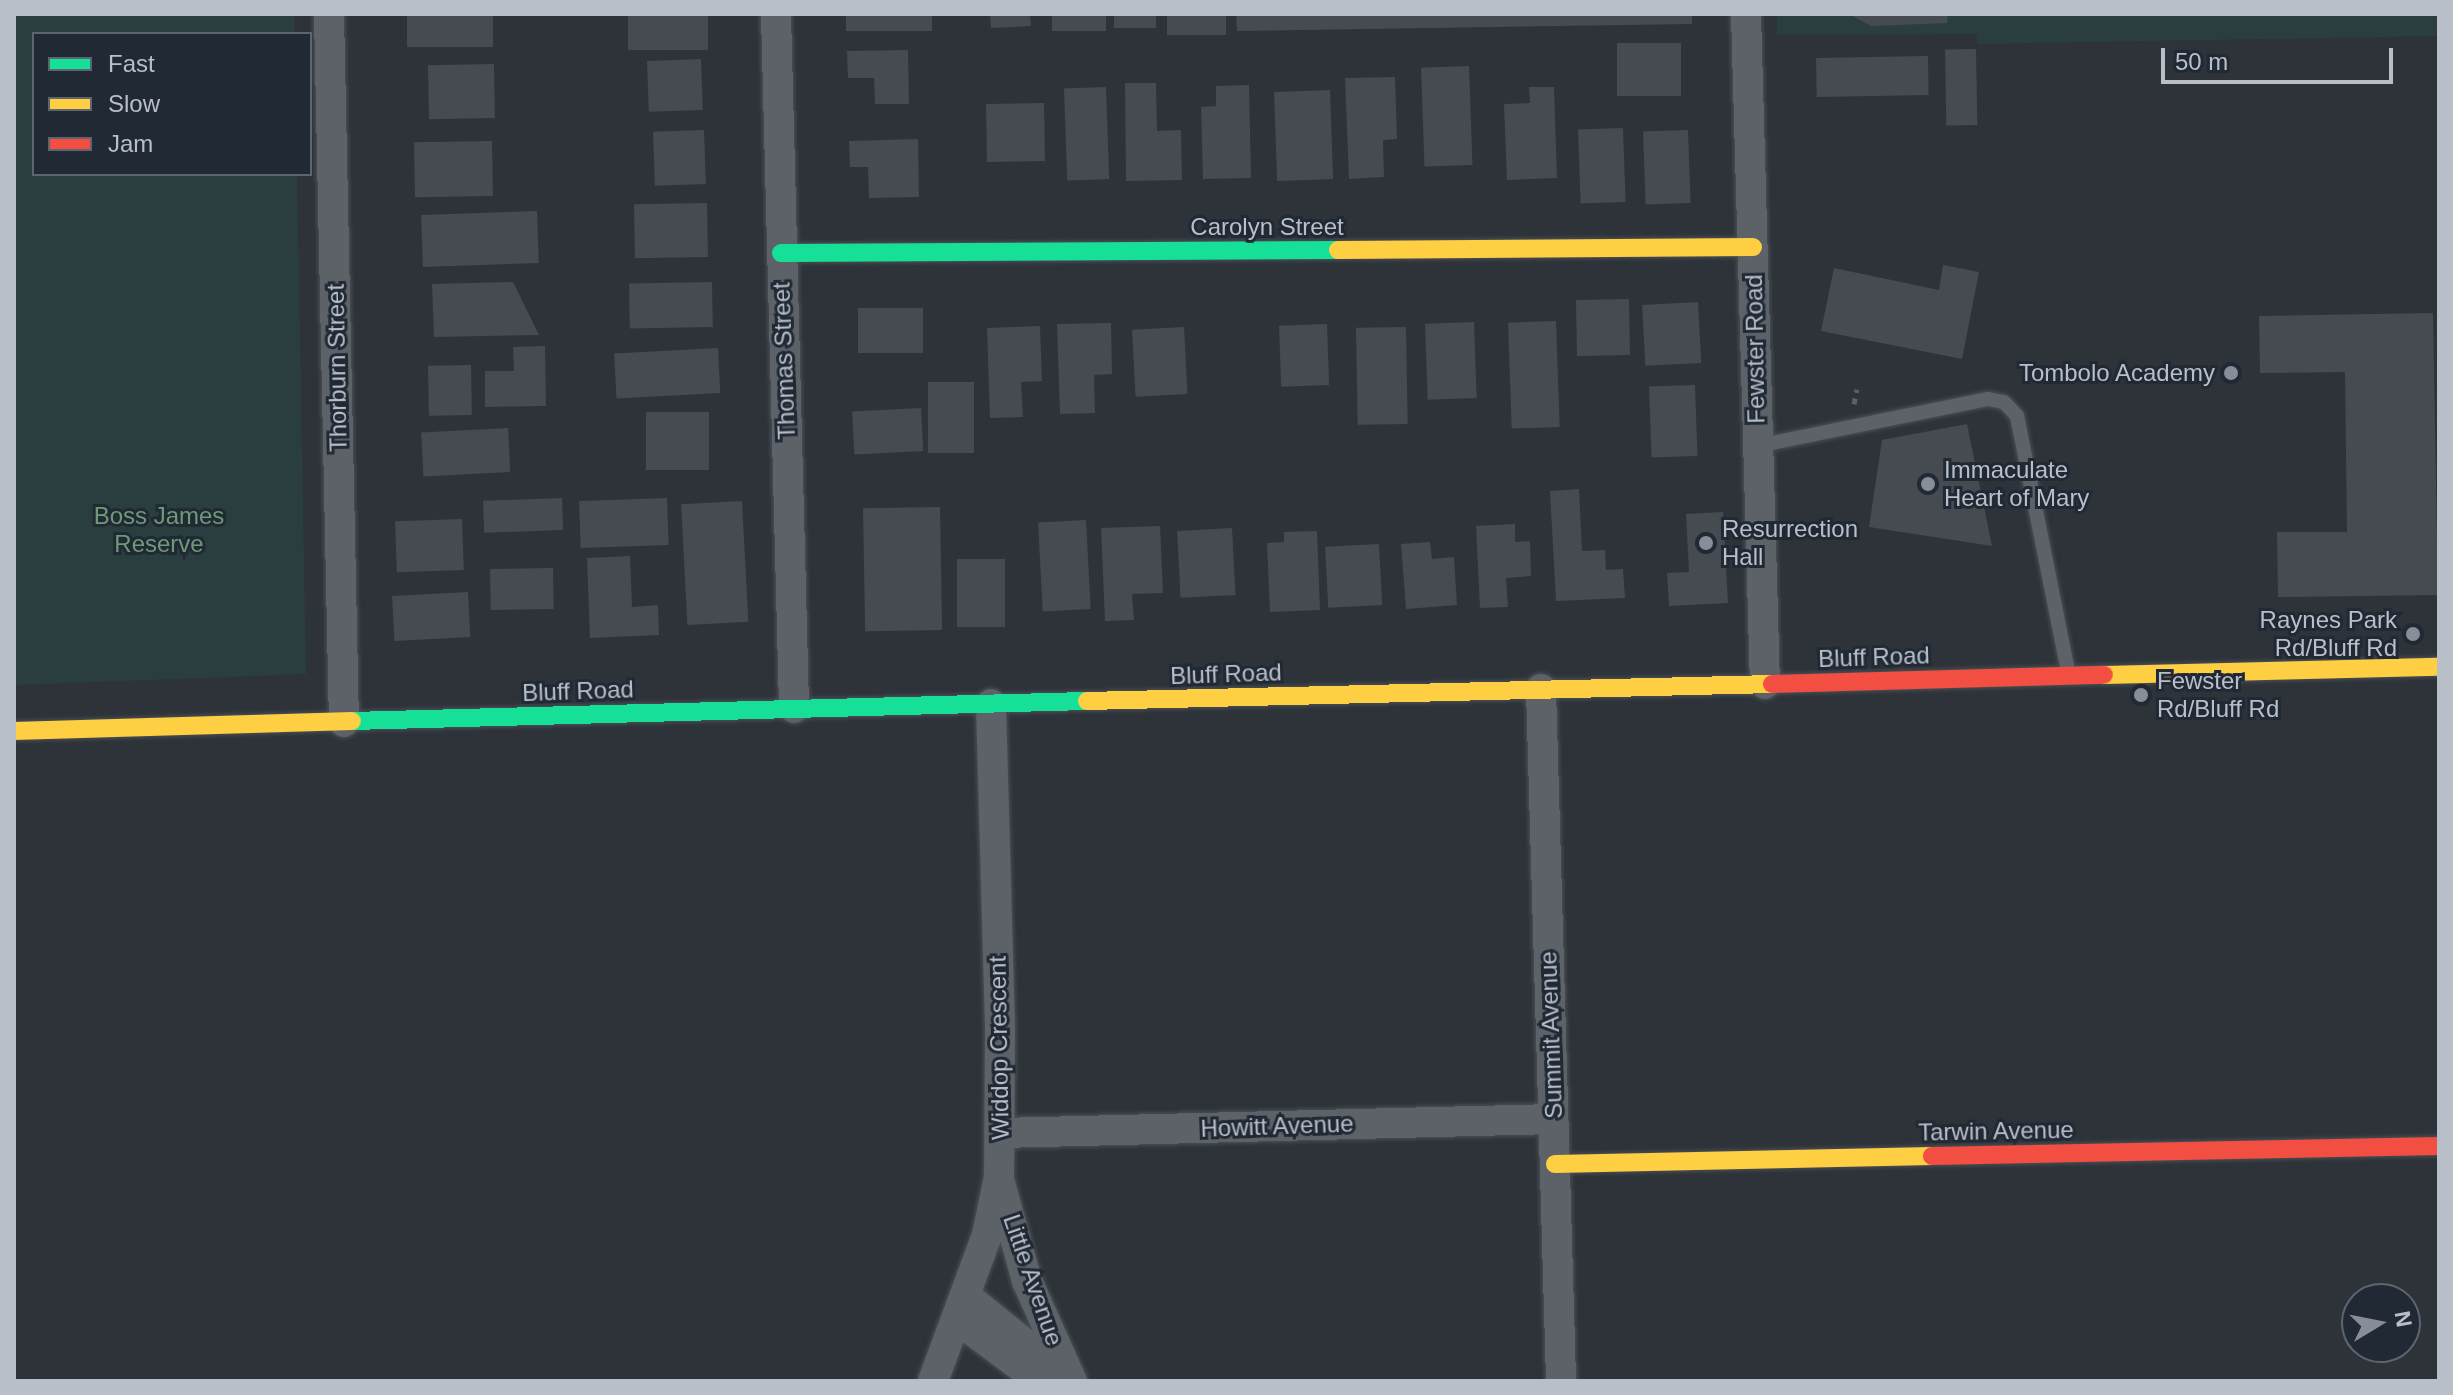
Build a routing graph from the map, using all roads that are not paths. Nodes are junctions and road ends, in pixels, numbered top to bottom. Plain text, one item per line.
1 (329, 14) edge
2 (776, 14) edge
3 (1746, 14) edge
4 (1753, 247) junction
5 (781, 253) junction
6 (1757, 446) junction
7 (2439, 667) edge
8 (2069, 676) junction
9 (1765, 684) junction
10 (1541, 689) junction
11 (991, 704) junction
12 (794, 708) junction
13 (344, 722) junction
14 (14, 731) edge
15 (1553, 1119) junction
16 (1001, 1133) junction
17 (2439, 1146) edge
18 (1555, 1164) junction
19 (999, 1177) junction
20 (962, 1308) junction
21 (933, 1381) edge
22 (1040, 1381) edge
23 (1072, 1381) edge
24 (1561, 1381) edge

1 - 13 street, Thorburn Street
2 - 5 street, Thomas Street
3 - 4 street, Fewster Road
4 - 5 main road, Carolyn Street
4 - 6 street, Fewster Road
5 - 12 street, Thomas Street
6 - 8 lane
6 - 9 street, Fewster Road
7 - 8 main road, Bluff Road
8 - 9 main road, Bluff Road
9 - 10 main road, Bluff Road
10 - 11 main road, Bluff Road
10 - 15 street, Summit Avenue
11 - 12 main road, Bluff Road
11 - 16 street, Widdop Crescent
12 - 13 main road, Bluff Road
13 - 14 main road, Bluff Road
15 - 16 street, Howitt Avenue
15 - 18 street, Summit Avenue
16 - 19 street, Widdop Crescent
17 - 18 main road, Tarwin Avenue
18 - 24 street, Summit Avenue
19 - 20 street, Widdop Crescent
19 - 23 street, Little Avenue
20 - 21 street, Widdop Crescent
20 - 22 street, Little Avenue
20 - 23 street, Little Avenue

